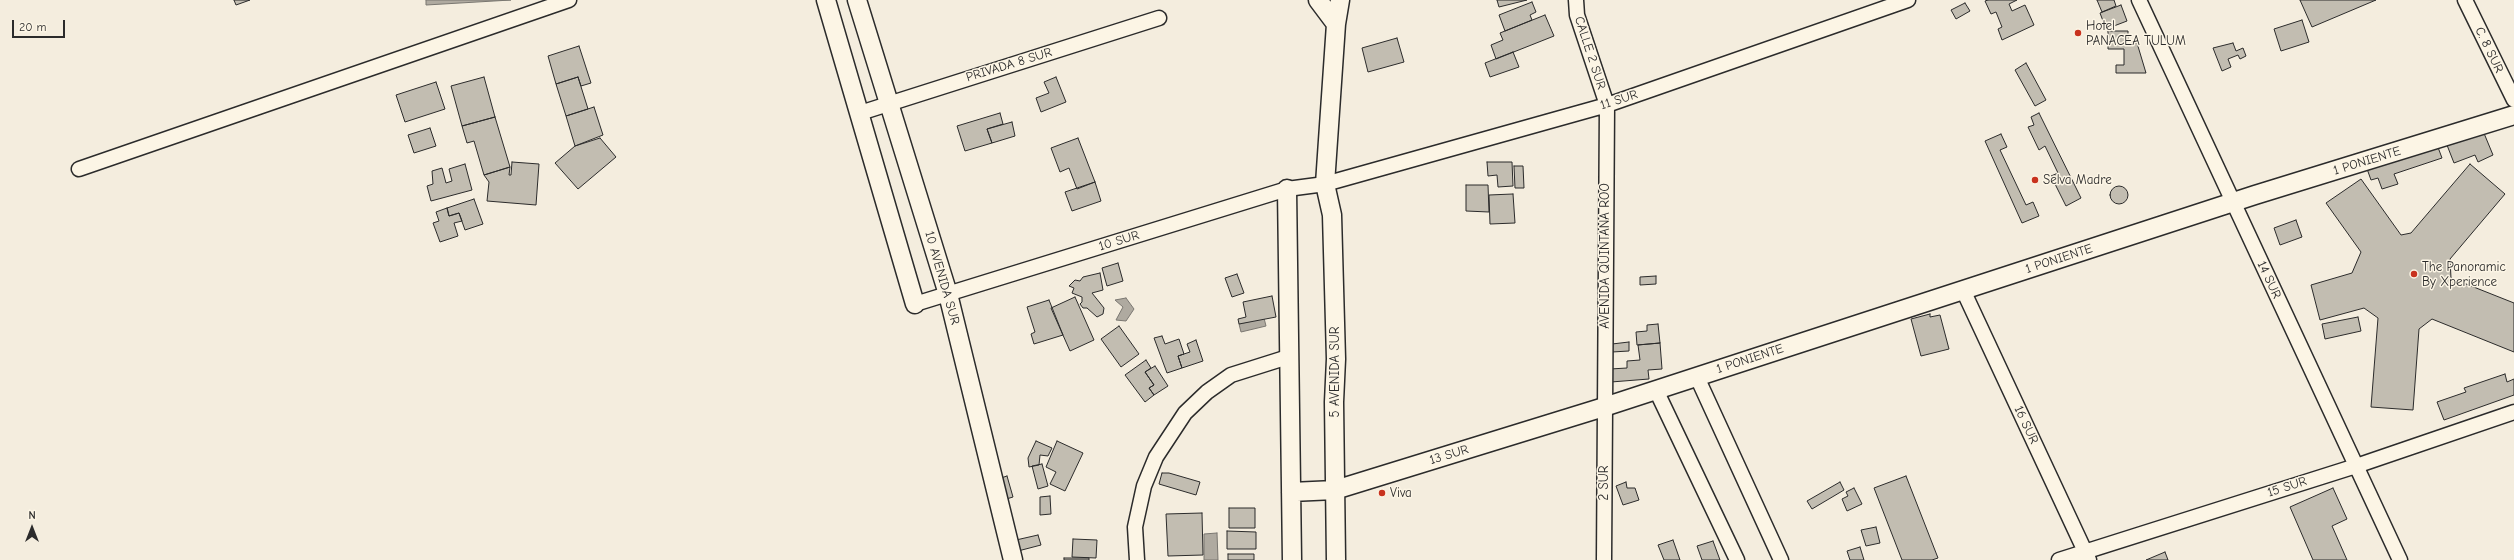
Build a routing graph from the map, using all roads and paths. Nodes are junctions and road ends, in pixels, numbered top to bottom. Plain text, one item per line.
1 (569, 0) edge
2 (826, 0) edge
3 (857, 0) edge
4 (1318, 0) edge
5 (1340, 0) edge
6 (1576, 0) edge
7 (1908, 0) edge
8 (2139, 0) edge
9 (2465, 0) edge
10 (1159, 18) dead end
11 (1336, 24) junction
12 (2514, 100) edge
13 (888, 102) junction
14 (1607, 105) junction
15 (860, 113) junction
16 (2514, 116) edge
17 (79, 169) dead end
18 (1325, 184) junction
19 (1287, 189) junction
20 (2233, 203) junction
21 (1963, 290) junction
22 (948, 294) junction
23 (915, 304) joint
24 (1288, 357) junction
25 (1698, 376) junction
26 (1656, 390) junction
27 (1604, 407) junction
28 (2514, 412) edge
29 (2356, 466) junction
30 (1336, 490) junction
31 (1291, 492) junction
32 (2087, 556) edge
33 (1013, 560) edge
34 (1137, 560) edge
35 (1292, 560) edge
36 (1336, 560) edge
37 (1604, 560) edge
38 (1737, 560) edge
39 (1781, 560) edge
40 (2059, 560) edge
41 (2400, 560) edge

1 - 17 street
2 - 15 street
3 - 13 street, 10 AVENIDA SUR
4 - 11 street
5 - 11 street, 5 AVENIDA SUR
6 - 14 street, CALLE 2 SUR
7 - 14 street, 11 SUR
8 - 20 street, 14 SUR
9 - 12 street, C. 8 SUR
10 - 13 street, PRIVADA 8 SUR
11 - 18 street, 5 AVENIDA SUR
13 - 15 street, PRIVADA 8 SUR
13 - 22 street, 10 AVENIDA SUR
14 - 18 street, 11 SUR
14 - 27 street, AVENIDA QUINTANA ROO
15 - 23 street
16 - 20 street, 1 PONIENTE
18 - 19 street, 10 SUR
18 - 30 street, 5 AVENIDA SUR
19 - 22 street, 10 SUR
19 - 24 street
20 - 21 street, 1 PONIENTE
20 - 29 street, 14 SUR
21 - 25 street, 1 PONIENTE
21 - 32 street, 16 SUR
22 - 23 street, 10 SUR
22 - 33 street, 10 AVENIDA SUR
24 - 31 street
24 - 34 street
25 - 26 street, 1 PONIENTE
25 - 39 street
26 - 27 street, 1 PONIENTE
26 - 38 street
27 - 30 street, 13 SUR
27 - 37 street, 2 SUR
28 - 29 street, 15 SUR
29 - 32 street, 15 SUR
29 - 41 street, 14 SUR
30 - 31 street, 13 SUR
30 - 36 street, 5 AVENIDA SUR
31 - 35 street
32 - 40 street, 15 SUR

